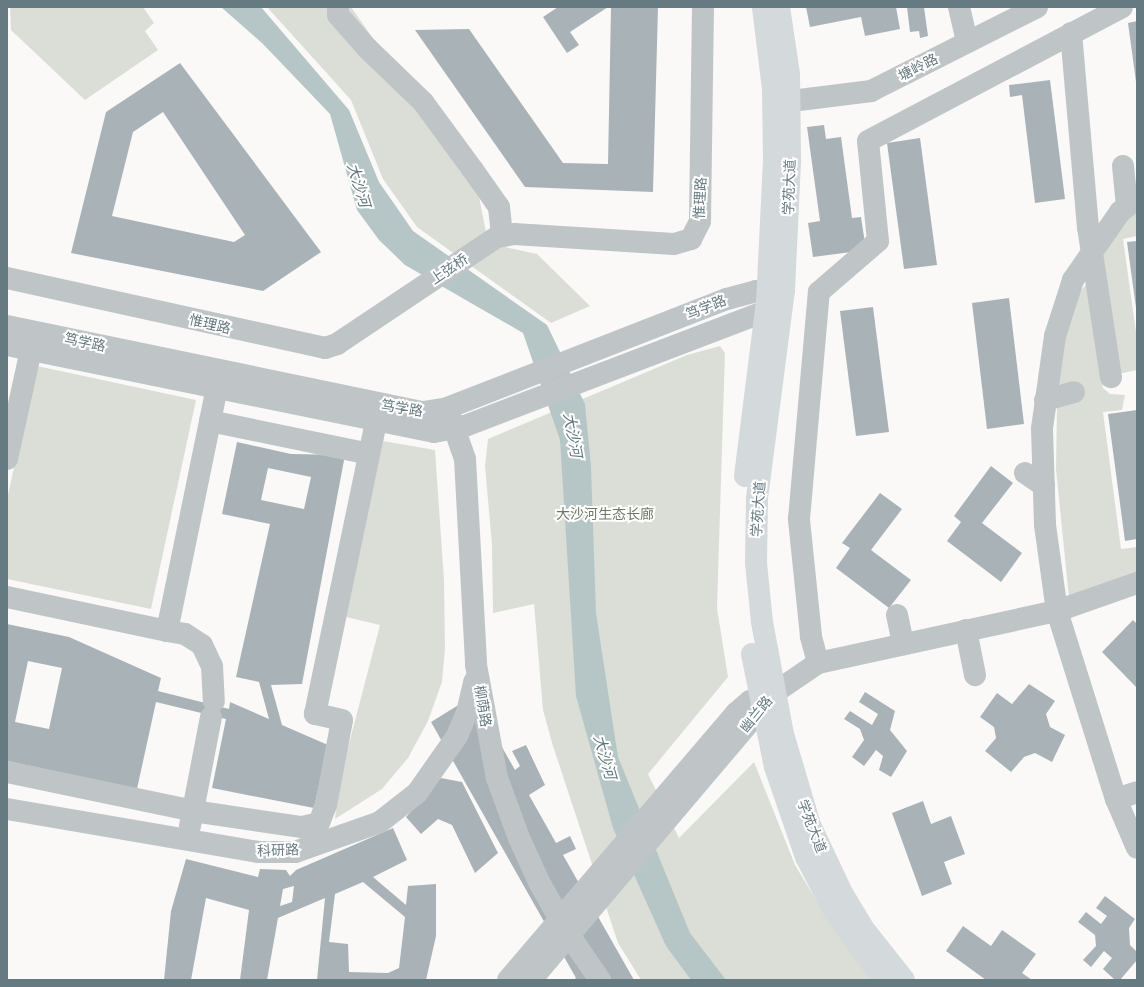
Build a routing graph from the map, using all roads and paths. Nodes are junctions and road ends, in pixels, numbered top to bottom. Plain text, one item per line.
1 (338, 7) edge
2 (703, 7) edge
3 (763, 7) edge
4 (779, 7) edge
5 (959, 7) edge
6 (1038, 7) edge
7 (1122, 7) edge
8 (1071, 33) junction
9 (967, 42) junction
10 (790, 101) junction
11 (1123, 166) dead end
12 (1132, 202) edge
13 (499, 237) junction
14 (1092, 251) junction
15 (7, 278) edge
16 (775, 299) junction
17 (402, 301) joint
18 (7, 326) edge
19 (7, 345) edge
20 (31, 350) junction
21 (1111, 377) dead end
22 (15, 381) edge
23 (217, 388) junction
24 (1074, 392) dead end
25 (1045, 400) junction
26 (447, 408) junction
27 (210, 421) junction
28 (376, 421) junction
29 (455, 429) junction
30 (369, 454) junction
31 (7, 459) edge
32 (1025, 473) dead end
33 (1044, 486) junction
34 (1137, 583) edge
35 (7, 597) edge
36 (1057, 611) junction
37 (897, 615) dead end
38 (966, 630) junction
39 (167, 631) junction
40 (903, 644) junction
41 (818, 663) junction
42 (476, 665) junction
43 (975, 675) dead end
44 (765, 699) junction
45 (7, 772) edge
46 (1137, 792) edge
47 (1116, 799) junction
48 (7, 809) edge
49 (193, 811) junction
50 (187, 841) junction
51 (1137, 848) edge
52 (565, 927) junction
53 (508, 980) edge
54 (531, 980) edge
55 (600, 980) edge
56 (884, 980) edge
57 (904, 980) edge

1 - 13 street
2 - 13 street, 惟理路
3 - 16 main road, 学苑大道
4 - 10 main road, 学苑大道
5 - 9 street
6 - 9 street, 塘岭路
7 - 8 street
8 - 14 street
8 - 41 street
9 - 10 street, 塘岭路
10 - 16 main road, 学苑大道
11 - 12 street
12 - 14 street
13 - 17 street, 上弦桥
14 - 21 street
14 - 25 street
15 - 17 street, 惟理路
16 - 26 street, 笃学路
16 - 29 street, 笃学路
16 - 44 main road, 学苑大道
18 - 26 street, 笃学路
19 - 20 street, 笃学路
20 - 22 street
20 - 23 street, 笃学路
22 - 31 street
23 - 27 street
23 - 28 street, 笃学路
24 - 25 street
25 - 33 street
26 - 29 street, 柳荫路
27 - 30 street
27 - 39 street
28 - 29 street, 笃学路
28 - 30 street
29 - 42 street, 柳荫路
30 - 49 street
32 - 33 street
33 - 36 street
34 - 36 street
35 - 39 street
36 - 38 street
36 - 47 street
37 - 40 street
38 - 40 street
38 - 43 street
39 - 49 street
40 - 41 street
41 - 44 street, 幽兰路
42 - 50 street, 科研路
42 - 52 street, 柳荫路
44 - 52 street, 幽兰路
44 - 56 main road, 学苑大道
44 - 57 main road, 学苑大道
45 - 49 street
46 - 47 street
47 - 51 street
48 - 50 street, 科研路
49 - 50 street
52 - 53 street, 幽兰路
52 - 54 street, 幽兰路
52 - 55 street, 柳荫路

